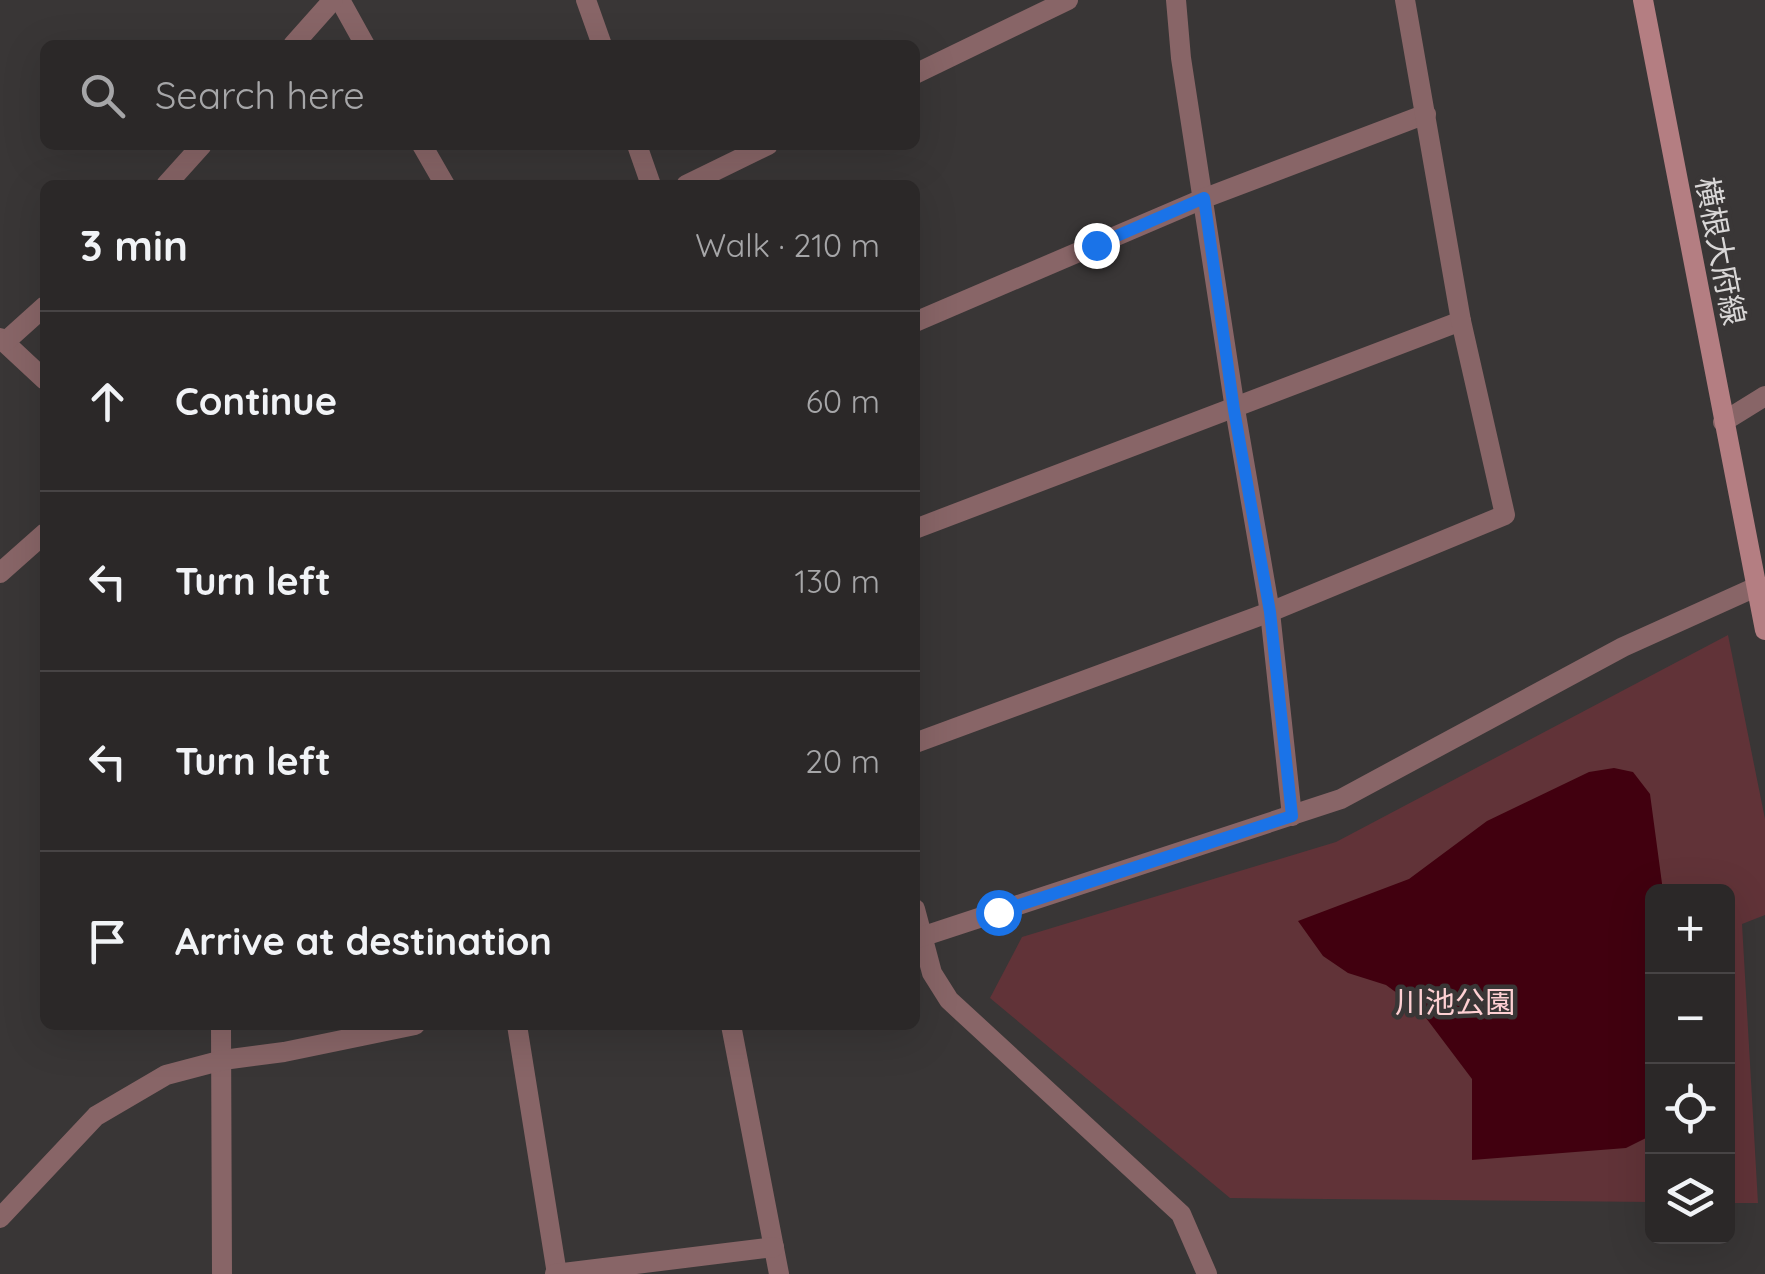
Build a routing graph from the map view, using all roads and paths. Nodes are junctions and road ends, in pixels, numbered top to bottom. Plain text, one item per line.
1 (337, 0) edge
2 (586, 0) edge
3 (1068, 0) edge
4 (1176, 0) edge
5 (1405, 0) edge
6 (1643, 0) edge
7 (297, 40) edge
8 (362, 40) edge
9 (600, 40) edge
10 (920, 72) edge
11 (1426, 114) junction
12 (198, 150) edge
13 (425, 150) edge
14 (639, 150) edge
15 (758, 150) edge
16 (170, 180) edge
17 (442, 180) edge
18 (648, 180) edge
19 (696, 180) edge
20 (1204, 198) junction
21 (40, 310) edge
22 (920, 320) edge
23 (1462, 322) junction
24 (3, 339) edge
25 (40, 375) edge
26 (1765, 396) edge
27 (1234, 410) junction
28 (1723, 422) junction
29 (920, 527) edge
30 (40, 537) edge
31 (0, 573) edge
32 (1756, 587) junction
33 (1270, 612) junction
34 (1765, 630) edge
35 (920, 741) edge
36 (1292, 816) junction
37 (920, 938) edge
38 (221, 1030) edge
39 (391, 1030) edge
40 (517, 1030) edge
41 (731, 1030) edge
42 (222, 1060) junction
43 (0, 1218) edge
44 (774, 1248) junction
45 (222, 1274) edge
46 (556, 1274) edge
47 (779, 1274) edge
48 (1207, 1274) edge

1 - 7 street
1 - 8 street
2 - 9 street
3 - 10 street
4 - 20 street
5 - 11 street
6 - 28 main road, 横根大府線
11 - 20 street
11 - 23 street
12 - 16 street
13 - 17 street
14 - 18 street
15 - 19 street
20 - 22 street
20 - 27 street
21 - 24 street
23 - 27 street
23 - 33 street
24 - 25 street
26 - 28 street
27 - 29 street
27 - 33 street
28 - 32 main road, 横根大府線
30 - 31 street
32 - 34 main road, 横根大府線
32 - 36 street
33 - 35 street
33 - 36 street
36 - 37 street
37 - 48 street
38 - 42 street
39 - 42 street
40 - 46 street
41 - 44 street
42 - 43 street
42 - 45 street
44 - 46 street
44 - 47 street

